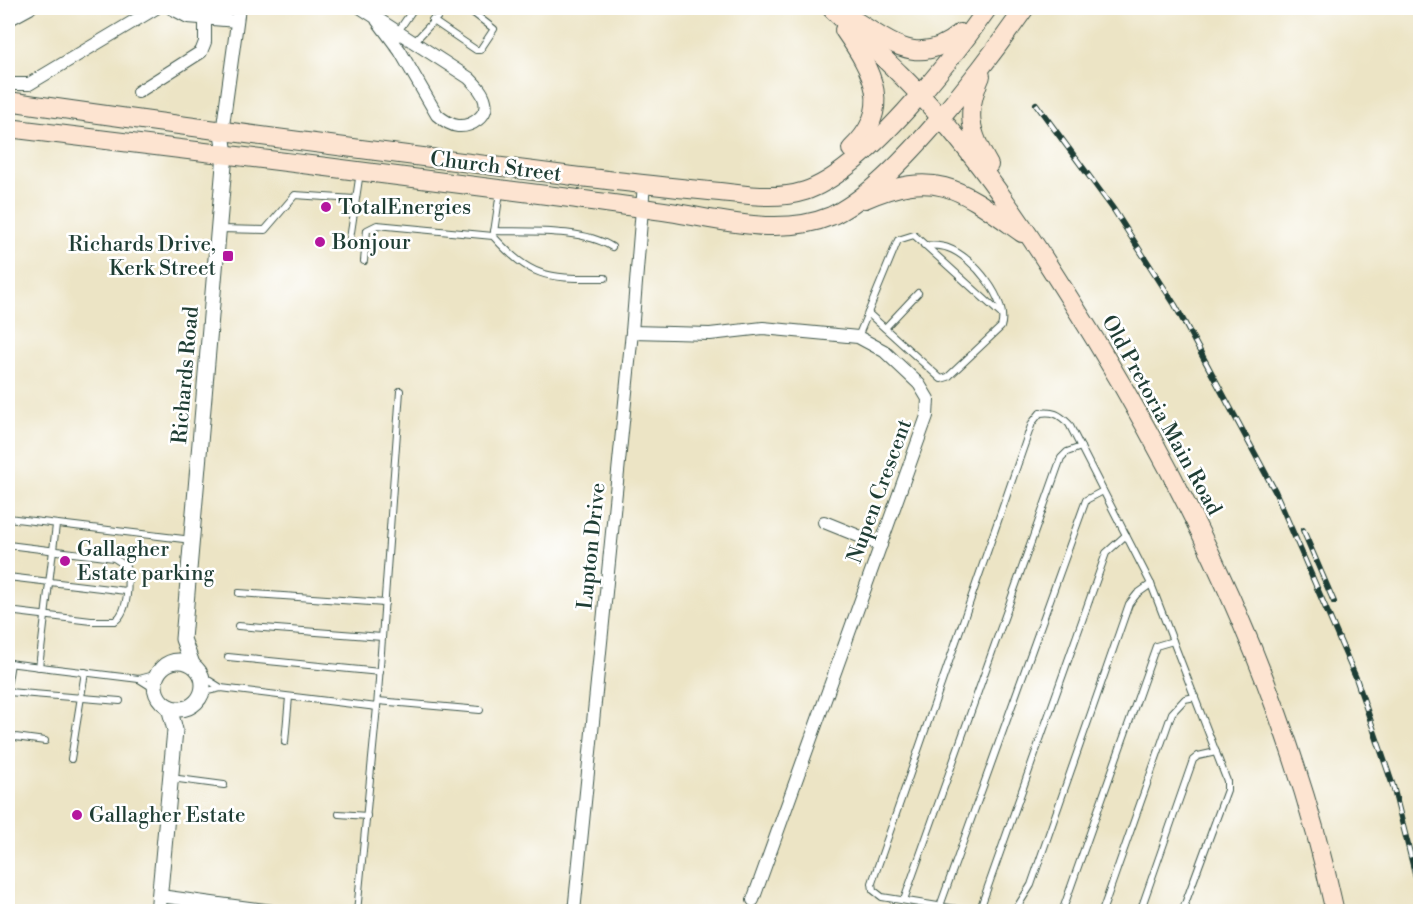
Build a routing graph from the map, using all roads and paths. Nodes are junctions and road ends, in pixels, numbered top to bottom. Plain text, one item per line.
1 (30, 8) edge
2 (156, 8) edge
3 (171, 8) edge
4 (239, 8) edge
5 (361, 8) edge
6 (414, 8) edge
7 (446, 8) edge
8 (467, 8) edge
9 (831, 8) edge
10 (986, 8) edge
11 (1024, 8) edge
12 (200, 14) edge
13 (8, 20) edge
14 (377, 20) junction
15 (432, 20) junction
16 (237, 21) junction
17 (399, 30) junction
18 (415, 41) junction
19 (991, 55) junction
20 (8, 84) edge
21 (138, 92) dead end
22 (920, 94) junction
23 (8, 101) edge
24 (940, 117) junction
25 (8, 128) edge
26 (222, 133) junction
27 (225, 154) junction
28 (360, 171) junction
29 (644, 184) junction
30 (500, 189) junction
31 (790, 194) junction
32 (354, 199) junction
33 (642, 208) junction
34 (843, 209) junction
35 (219, 229) junction
36 (494, 233) junction
37 (1032, 238) junction
38 (350, 239) dead end
39 (924, 245) junction
40 (612, 247) dead end
41 (364, 261) dead end
42 (605, 278) dead end
43 (918, 293) dead end
44 (868, 313) junction
45 (1003, 316) junction
46 (885, 328) junction
47 (632, 332) junction
48 (858, 337) junction
49 (400, 391) dead end
50 (1080, 447) junction
51 (1103, 491) junction
52 (8, 518) edge
53 (824, 522) dead end
54 (56, 525) junction
55 (1126, 535) junction
56 (192, 540) junction
57 (8, 545) edge
58 (881, 545) junction
59 (52, 551) junction
60 (8, 577) edge
61 (49, 583) junction
62 (1151, 584) junction
63 (126, 591) junction
64 (239, 593) dead end
65 (385, 603) junction
66 (8, 611) edge
67 (46, 616) junction
68 (238, 626) dead end
69 (382, 637) junction
70 (183, 639) junction
71 (1173, 641) junction
72 (228, 657) dead end
73 (9, 663) edge
74 (39, 666) junction
75 (197, 670) junction
76 (85, 672) junction
77 (380, 672) junction
78 (161, 675) junction
79 (139, 679) junction
80 (8, 681) edge
81 (221, 688) junction
82 (8, 692) edge
83 (203, 692) junction
84 (81, 697) junction
85 (289, 697) junction
86 (1195, 697) junction
87 (120, 701) dead end
88 (378, 704) junction
89 (169, 707) junction
90 (185, 709) junction
91 (480, 710) dead end
92 (175, 729) junction
93 (8, 736) edge
94 (45, 741) dead end
95 (285, 742) dead end
96 (1216, 752) junction
97 (71, 759) dead end
98 (170, 778) junction
99 (224, 785) dead end
100 (339, 814) dead end
101 (368, 816) junction
102 (753, 900) dead end
103 (904, 900) junction
104 (159, 904) edge
105 (940, 906) junction
106 (280, 912) edge
107 (357, 912) edge
108 (574, 912) edge
109 (977, 912) edge
110 (1014, 912) edge
111 (1062, 912) edge
112 (1102, 912) edge
113 (1140, 912) edge
114 (1182, 912) edge
115 (1335, 912) edge

1 - 13 street
2 - 20 street
3 - 12 street
4 - 16 street, Richards Road
5 - 14 street
6 - 17 lane
7 - 15 lane
8 - 15 lane
9 - 10 main road
9 - 22 main road, Old Pretoria Main Road
9 - 31 main road
10 - 22 main road, Church Street
11 - 19 main road
12 - 16 street
12 - 21 street
14 - 17 street
14 - 18 street
15 - 18 lane
16 - 26 street, Richards Road
17 - 18 street
19 - 24 main road, Church Street
19 - 37 main road
22 - 24 main road, Old Pretoria Main Road
22 - 31 main road, Church Street
23 - 26 main road, Church Street
24 - 34 main road, Church Street
24 - 37 main road, Old Pretoria Main Road
25 - 27 main road, Church Street
26 - 27 street, Richards Road
26 - 29 main road, Church Street
27 - 28 main road, Church Street
27 - 35 street, Richards Road
28 - 30 main road, Church Street
28 - 32 lane
29 - 31 main road, Church Street
29 - 33 street, Lupton Drive
30 - 33 main road, Church Street
30 - 36 lane
32 - 35 lane
32 - 38 lane
33 - 34 main road, Church Street
33 - 47 street, Lupton Drive
34 - 37 main road
35 - 56 street, Richards Road
36 - 40 lane
36 - 41 lane
36 - 42 lane
37 - 115 main road, Old Pretoria Main Road
39 - 44 lane
39 - 45 lane
39 - 45 lane
43 - 46 lane
44 - 46 lane
44 - 48 lane
45 - 46 lane
47 - 48 street, Nupen Crescent
47 - 108 street, Lupton Drive
48 - 58 street, Nupen Crescent
49 - 65 lane
50 - 51 lane
50 - 103 lane
50 - 103 lane
51 - 55 lane
51 - 105 lane
52 - 54 lane
53 - 58 street
54 - 56 lane
54 - 59 lane
55 - 62 lane
55 - 109 lane
56 - 70 street, Richards Road
57 - 59 lane
58 - 102 street, Nupen Crescent
59 - 61 lane
59 - 63 lane
60 - 61 lane
61 - 63 lane
61 - 67 lane
62 - 71 lane
62 - 110 lane
63 - 67 lane
64 - 65 lane
65 - 69 lane
66 - 67 lane
67 - 74 lane
68 - 69 lane
69 - 77 lane
70 - 75 street, Richards Road
70 - 78 street, Richards Road
71 - 86 lane
71 - 111 lane
72 - 77 lane
73 - 74 lane
73 - 80 lane
74 - 76 lane
75 - 78 street
75 - 81 lane
75 - 83 street
76 - 79 lane
76 - 84 lane
77 - 88 lane
78 - 79 lane
78 - 79 lane
78 - 89 street
81 - 83 lane
81 - 85 lane
82 - 84 lane
83 - 90 street
84 - 87 lane
84 - 97 lane
85 - 88 lane
85 - 95 lane
86 - 96 lane
86 - 112 lane
88 - 91 lane
88 - 101 lane
89 - 90 street
89 - 92 street
90 - 92 street
92 - 98 street
93 - 94 lane
96 - 113 lane
96 - 114 lane
98 - 99 lane
98 - 104 street
100 - 101 lane
101 - 107 lane
103 - 105 lane
104 - 106 street
105 - 109 lane

